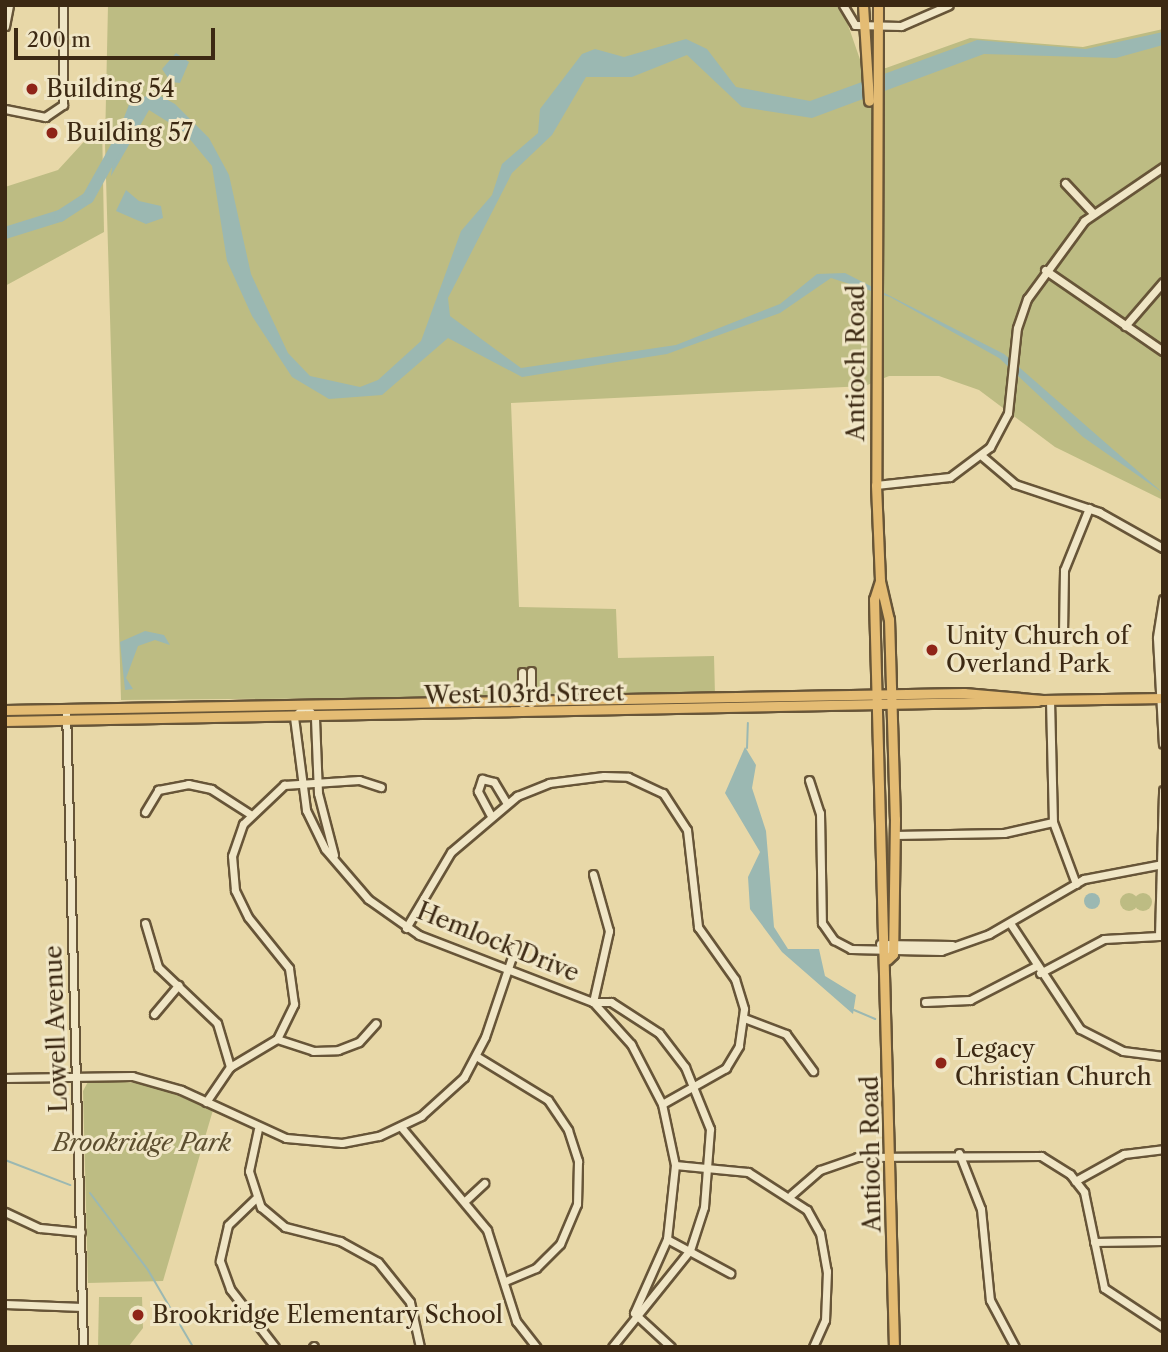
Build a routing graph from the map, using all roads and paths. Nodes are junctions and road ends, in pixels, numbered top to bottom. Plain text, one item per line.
1 (9, 5) edge
2 (63, 5) edge
3 (843, 5) edge
4 (863, 5) edge
5 (878, 5) edge
6 (931, 5) edge
7 (949, 5) edge
8 (928, 14) junction
9 (865, 25) junction
10 (877, 25) junction
11 (5, 26) edge
12 (870, 67) junction
13 (5, 109) edge
14 (1163, 167) edge
15 (1065, 183) dead end
16 (1093, 213) junction
17 (1045, 270) junction
18 (1163, 282) edge
19 (1125, 326) junction
20 (1163, 351) edge
21 (982, 456) junction
22 (876, 485) junction
23 (1089, 508) junction
24 (1163, 548) edge
25 (880, 581) junction
26 (1163, 599) edge
27 (1063, 634) dead end
28 (531, 671) dead end
29 (522, 672) dead end
30 (878, 694) junction
31 (893, 694) junction
32 (1003, 695) junction
33 (1161, 698) edge
34 (1047, 700) junction
35 (527, 702) junction
36 (1014, 705) junction
37 (305, 706) junction
38 (66, 709) junction
39 (878, 709) junction
40 (894, 709) junction
41 (5, 710) edge
42 (527, 713) junction
43 (294, 717) junction
44 (315, 717) junction
45 (5, 721) edge
46 (67, 721) junction
47 (1163, 744) edge
48 (317, 780) junction
49 (809, 780) dead end
50 (299, 782) junction
51 (382, 787) dead end
52 (1163, 790) edge
53 (506, 802) junction
54 (145, 812) dead end
55 (250, 814) junction
56 (490, 814) junction
57 (1053, 822) junction
58 (894, 835) junction
59 (334, 855) junction
60 (1162, 864) edge
61 (593, 874) dead end
62 (1076, 884) junction
63 (145, 923) dead end
64 (1010, 923) junction
65 (406, 928) junction
66 (893, 942) junction
67 (516, 945) dead end
68 (952, 945) junction
69 (884, 952) junction
70 (509, 968) junction
71 (1038, 969) junction
72 (178, 985) junction
73 (593, 1002) junction
74 (925, 1002) dead end
75 (154, 1014) dead end
76 (744, 1018) junction
77 (376, 1023) dead end
78 (277, 1039) junction
79 (476, 1056) junction
80 (1163, 1056) edge
81 (230, 1066) junction
82 (813, 1071) dead end
83 (77, 1075) junction
84 (5, 1078) edge
85 (696, 1089) junction
86 (206, 1102) junction
87 (662, 1104) junction
88 (401, 1127) junction
89 (258, 1129) junction
90 (1163, 1149) edge
91 (959, 1153) junction
92 (890, 1155) junction
93 (676, 1165) junction
94 (710, 1167) junction
95 (1075, 1181) junction
96 (484, 1183) dead end
97 (791, 1195) junction
98 (256, 1198) junction
99 (466, 1200) junction
100 (5, 1212) edge
101 (80, 1232) junction
102 (667, 1239) junction
103 (1163, 1241) edge
104 (1094, 1242) junction
105 (690, 1250) junction
106 (730, 1273) dead end
107 (506, 1281) junction
108 (5, 1304) edge
109 (82, 1307) junction
110 (634, 1313) junction
111 (1163, 1327) edge
112 (83, 1347) edge
113 (275, 1347) edge
114 (420, 1347) edge
115 (536, 1347) edge
116 (612, 1347) edge
117 (671, 1347) edge
118 (813, 1347) edge
119 (894, 1347) edge
120 (1015, 1347) edge

1 - 11 street
2 - 13 street
3 - 9 street
4 - 9 main road, Antioch Road
5 - 10 main road, Antioch Road
6 - 8 street
7 - 8 street
8 - 10 street
9 - 10 street
9 - 12 main road, Antioch Road
10 - 12 main road, Antioch Road
12 - 22 main road, Antioch Road
14 - 16 street
15 - 16 street
16 - 17 street
17 - 19 street
17 - 21 street
18 - 19 street
19 - 20 street
21 - 22 street
21 - 23 street
22 - 25 main road, Antioch Road
23 - 24 street
23 - 27 street
25 - 30 main road, Antioch Road
25 - 31 main road, Antioch Road
26 - 33 street
28 - 35 street
29 - 35 street
30 - 31 main road, West 103rd Street
30 - 35 main road, West 103rd Street
30 - 39 main road, Antioch Road
31 - 32 main road, West 103rd Street
31 - 40 main road, Antioch Road
32 - 34 main road, West 103rd Street
32 - 36 main road
33 - 34 main road, West 103rd Street
33 - 47 street
34 - 36 main road, West 103rd Street
34 - 57 street
35 - 37 main road, West 103rd Street
35 - 42 street
36 - 40 main road, West 103rd Street
37 - 38 main road, West 103rd Street
37 - 43 street
37 - 44 street
38 - 41 main road, West 103rd Street
38 - 46 street, Lowell Avenue
39 - 40 main road, West 103rd Street
39 - 42 main road, West 103rd Street
39 - 69 main road, Antioch Road
40 - 58 main road, Antioch Road
42 - 44 main road, West 103rd Street
43 - 44 main road, West 103rd Street
43 - 46 main road, West 103rd Street
43 - 50 street, Hemlock Drive
44 - 48 street, Hemlock Drive
45 - 46 main road, West 103rd Street
46 - 83 street, Lowell Avenue
48 - 50 street
48 - 51 street
48 - 59 street, Hemlock Drive
49 - 69 street
50 - 55 street
50 - 59 street, Hemlock Drive
52 - 60 street
53 - 56 street
53 - 56 street
53 - 76 street
54 - 55 street
55 - 78 street
56 - 65 street
57 - 58 street
57 - 62 street
58 - 66 main road, Antioch Road
59 - 65 street, Hemlock Drive
60 - 62 street
60 - 71 street
61 - 73 street
62 - 64 street
63 - 72 street
64 - 68 street
64 - 71 street
65 - 70 street, Hemlock Drive
66 - 68 street
66 - 69 main road, Antioch Road
67 - 70 street
68 - 69 street
69 - 92 main road, Antioch Road
70 - 73 street, Hemlock Drive
70 - 79 street
71 - 74 street
71 - 80 street
72 - 75 street
72 - 81 street
73 - 85 street, Hemlock Drive
73 - 87 street, Hemlock Drive
76 - 82 street
76 - 85 street
77 - 78 street
78 - 81 street
79 - 88 street
79 - 107 street
81 - 86 street
83 - 84 street
83 - 86 street
83 - 101 street, Lowell Avenue
85 - 87 street
85 - 94 street, Hemlock Drive
86 - 89 street
87 - 93 street, Hemlock Drive
88 - 89 street
88 - 99 street
89 - 98 street
90 - 95 street
91 - 92 street
91 - 95 street
91 - 120 street
92 - 97 street
92 - 119 main road, Antioch Road
93 - 94 street
93 - 102 street, Hemlock Drive
94 - 97 street
94 - 105 street, Hemlock Drive
95 - 104 street
96 - 99 street
97 - 118 street
98 - 113 street
98 - 114 street
99 - 107 street
100 - 101 street
101 - 109 street, Lowell Avenue
102 - 105 street
102 - 110 street, Hemlock Drive
103 - 104 street
104 - 111 street
105 - 106 street
105 - 110 street, Hemlock Drive
107 - 115 street
108 - 109 street
109 - 112 street, Lowell Avenue
110 - 116 street, Hemlock Drive
110 - 117 street

